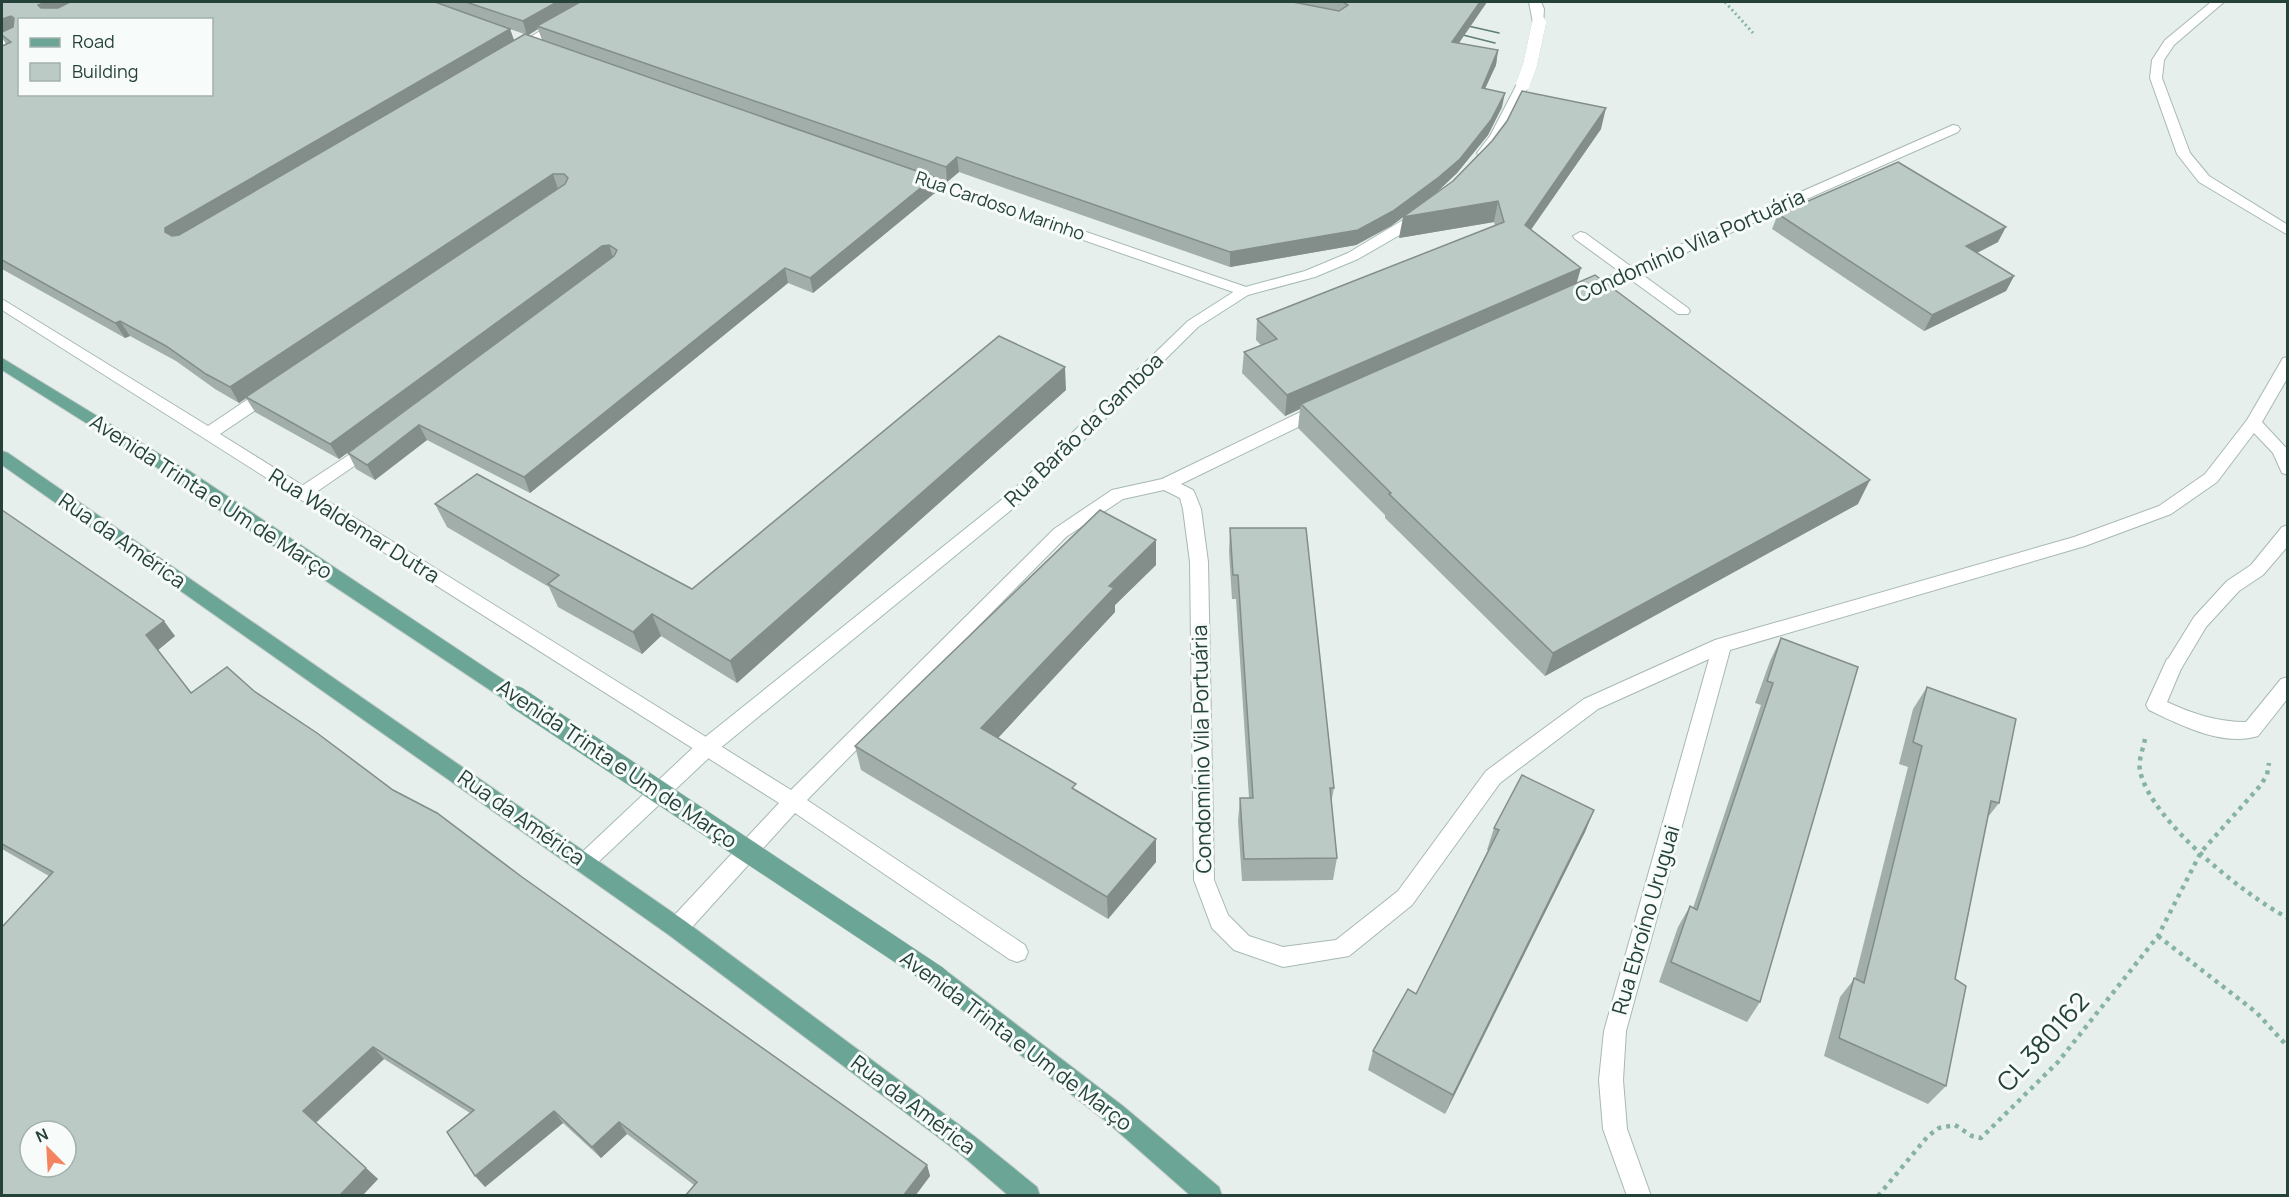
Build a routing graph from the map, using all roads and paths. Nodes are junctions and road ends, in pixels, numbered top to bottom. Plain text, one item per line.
1 (597, 2) edge
2 (1534, 2) edge
3 (1725, 2) edge
4 (2218, 2) edge
5 (1753, 33) dead end
6 (508, 34) edge
7 (18, 37) edge
8 (529, 42) junction
9 (2, 43) edge
10 (551, 50) edge
11 (501, 57) edge
12 (1953, 129) dead end
13 (1473, 165) edge
14 (899, 171) edge
15 (1425, 209) edge
16 (2288, 231) edge
17 (1580, 236) dead end
18 (1631, 272) junction
19 (1244, 291) junction
20 (1577, 296) edge
21 (2, 304) edge
22 (1683, 311) dead end
23 (2288, 362) edge
24 (2, 363) edge
25 (284, 383) edge
26 (1336, 403) edge
27 (2253, 423) junction
28 (208, 434) junction
29 (385, 436) edge
30 (2, 457) edge
31 (2288, 469) edge
32 (1166, 484) junction
33 (303, 493) junction
34 (2288, 531) edge
35 (1722, 645) junction
36 (2288, 684) edge
37 (2156, 705) junction
38 (2251, 730) junction
39 (706, 748) junction
40 (793, 801) junction
41 (2201, 852) junction
42 (585, 862) junction
43 (2288, 918) edge
44 (677, 928) junction
45 (2158, 936) junction
46 (1017, 952) dead end
47 (2288, 1047) edge
48 (1028, 1196) edge
49 (1210, 1196) edge
50 (1640, 1196) edge
51 (1878, 1196) edge

1 - 8 street
2 - 13 street, bridge
3 - 5 path
4 - 16 street
6 - 8 street
7 - 9 street
8 - 10 street
8 - 11 street
12 - 18 street, Condomínio Vila Portuária
14 - 19 street, Rua Cardoso Marinho
15 - 19 street, Rua Barão da Gamboa
17 - 18 street
18 - 20 street, Condomínio Vila Portuária
18 - 22 street
19 - 39 street, Rua Barão da Gamboa
21 - 28 street, Rua Waldemar Dutra
23 - 27 street, Condomínio Vila Portuária
24 - 49 main road, Avenida Trinta e Um de Março, bridge
25 - 28 street
26 - 32 street
27 - 31 street
27 - 35 street, Condomínio Vila Portuária
28 - 33 street, Rua Waldemar Dutra
29 - 33 street
30 - 42 main road, Rua da América
32 - 35 street, Condomínio Vila Portuária
32 - 40 street
33 - 39 street, Rua Waldemar Dutra
34 - 37 street
35 - 50 street, Rua Ebroíno Uruguai
36 - 38 street
37 - 38 street
37 - 41 path
38 - 41 path, CL 380162
39 - 40 street, Rua Waldemar Dutra
39 - 42 street, Rua Barão da Gamboa
40 - 44 street
40 - 46 street, Rua Waldemar Dutra
41 - 43 path
41 - 45 path, CL 380162
42 - 44 main road, Rua da América
44 - 48 main road, Rua da América
45 - 47 path
45 - 51 path, CL 380162

